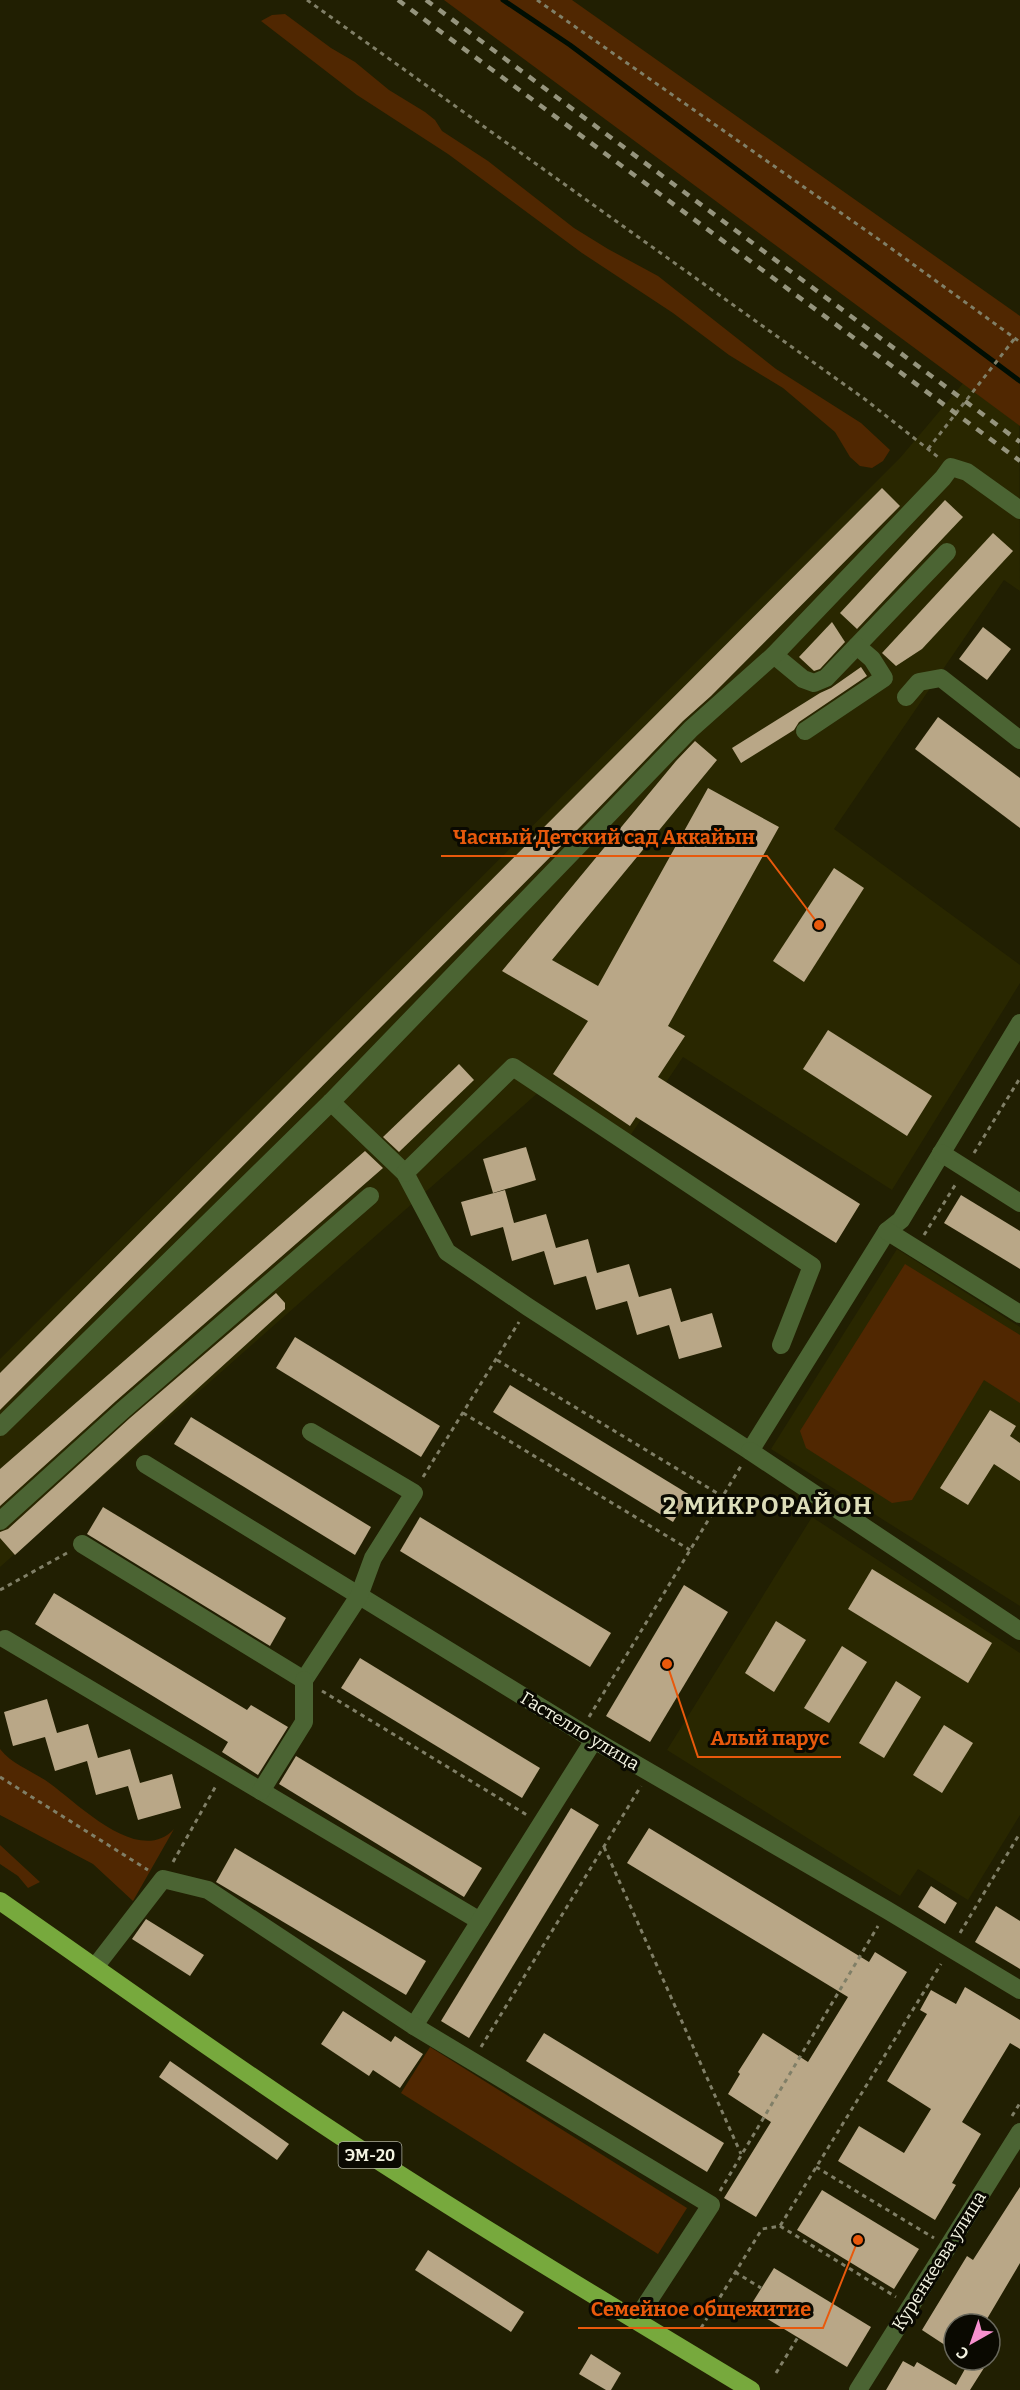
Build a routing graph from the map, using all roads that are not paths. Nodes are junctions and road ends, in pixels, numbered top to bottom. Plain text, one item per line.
1 (1020, 510) edge
2 (947, 552) dead end
3 (857, 646) junction
4 (774, 656) junction
5 (906, 697) dead end
6 (805, 731) dead end
7 (1020, 740) edge
8 (1020, 1023) edge
9 (331, 1102) junction
10 (941, 1153) junction
11 (405, 1173) junction
12 (370, 1196) dead end
13 (1020, 1203) edge
14 (887, 1231) junction
15 (1020, 1314) edge
16 (781, 1345) dead end
17 (0, 1427) edge
18 (311, 1432) dead end
19 (750, 1451) junction
20 (145, 1464) dead end
21 (0, 1521) edge
22 (82, 1544) road end
23 (359, 1596) junction
24 (1020, 1630) edge
25 (4, 1639) dead end
26 (304, 1680) junction
27 (587, 1736) junction
28 (261, 1791) junction
29 (0, 1901) edge
30 (480, 1921) junction
31 (95, 1967) junction
32 (1020, 1990) edge
33 (414, 2026) junction
34 (1020, 2132) edge
35 (636, 2320) junction
36 (752, 2390) edge
37 (858, 2390) edge

1 - 4 street
2 - 3 street
3 - 4 street
3 - 6 street
4 - 9 street
5 - 7 street
8 - 10 street
9 - 11 street
9 - 17 street
10 - 13 street
10 - 14 street
11 - 16 street
11 - 19 street
12 - 21 street
14 - 15 street
14 - 19 street
18 - 23 street
19 - 24 street
20 - 23 street, Гастелло улица
22 - 26 street
23 - 26 street
23 - 27 street, Гастелло улица
25 - 28 street
26 - 28 street
27 - 30 street
27 - 32 street, Гастелло улица
28 - 30 street
29 - 31 main road, ЭМ-20
30 - 33 street
31 - 33 street
31 - 35 main road, ЭМ-20
33 - 35 street
34 - 37 street, Куренкеева улица
35 - 36 main road, ЭМ-20

